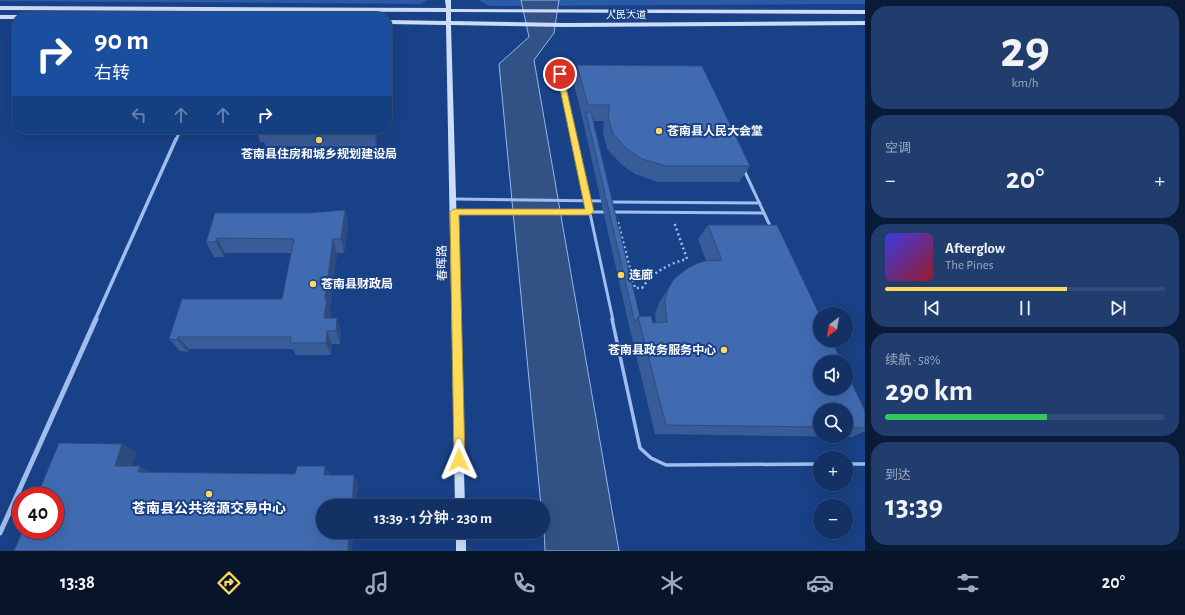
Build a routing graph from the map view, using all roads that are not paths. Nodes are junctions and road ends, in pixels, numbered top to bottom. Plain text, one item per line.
1 (448, 0) edge
2 (0, 8) edge
3 (448, 10) junction
4 (865, 12) edge
5 (0, 16) edge
6 (12, 16) edge
7 (448, 21) junction
8 (392, 22) edge
9 (865, 23) edge
10 (560, 74) dead end
11 (179, 134) edge
12 (743, 167) edge
13 (454, 199) junction
14 (587, 201) junction
15 (760, 203) junction
16 (454, 212) junction
17 (589, 212) junction
18 (764, 213) junction
19 (774, 234) edge
20 (813, 464) edge
21 (853, 464) edge
22 (865, 464) edge
23 (460, 499) edge
24 (0, 533) edge
25 (461, 539) edge
26 (461, 551) edge

1 - 3 main road, 春晖路
2 - 3 main road, 人民大道
3 - 4 main road, 人民大道
3 - 7 main road, 春晖路
5 - 6 main road
7 - 8 main road, 人民大道
7 - 9 main road, 人民大道
7 - 13 main road, 春晖路
10 - 14 lane
11 - 24 street
12 - 15 lane
13 - 14 lane
13 - 16 main road, 春晖路
14 - 15 lane
14 - 17 lane
15 - 18 lane
16 - 17 lane
16 - 23 main road, 春晖路
17 - 18 lane
17 - 20 lane
18 - 19 lane
21 - 22 lane
25 - 26 main road

